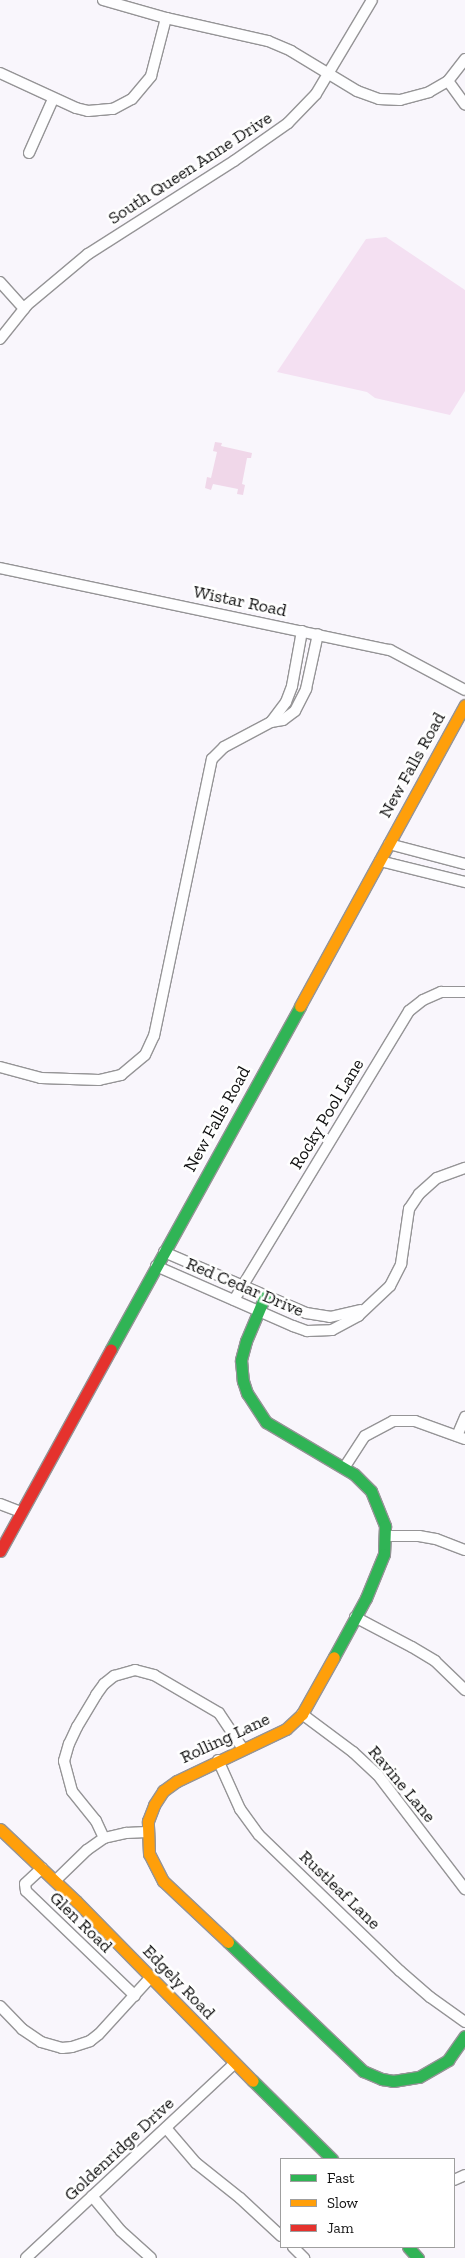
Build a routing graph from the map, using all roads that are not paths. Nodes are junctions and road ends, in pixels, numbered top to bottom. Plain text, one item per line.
1 (103, 0) edge
2 (372, 0) edge
3 (166, 18) junction
4 (465, 59) edge
5 (0, 73) edge
6 (329, 74) junction
7 (448, 81) junction
8 (53, 99) junction
9 (465, 104) edge
10 (29, 152) dead end
11 (0, 282) edge
12 (24, 309) junction
13 (0, 339) edge
14 (0, 568) edge
15 (302, 631) junction
16 (318, 634) junction
17 (465, 690) edge
18 (465, 705) edge
19 (270, 722) junction
20 (389, 844) junction
21 (380, 861) junction
22 (465, 864) edge
23 (465, 882) edge
24 (465, 992) edge
25 (0, 1066) edge
26 (465, 1168) edge
27 (164, 1252) junction
28 (156, 1266) junction
29 (242, 1286) junction
30 (265, 1296) junction
31 (234, 1300) junction
32 (374, 1302) junction
33 (258, 1311) junction
34 (465, 1417) edge
35 (461, 1438) edge
36 (344, 1468) junction
37 (0, 1504) edge
38 (21, 1512) junction
39 (386, 1536) junction
40 (3, 1539) edge
41 (465, 1550) edge
42 (0, 1551) edge
43 (355, 1617) junction
44 (465, 1690) edge
45 (302, 1714) junction
46 (243, 1749) junction
47 (218, 1760) junction
48 (0, 1829) edge
49 (147, 1832) junction
50 (104, 1838) junction
51 (42, 1868) junction
52 (54, 1881) junction
53 (465, 1889) edge
54 (150, 1978) junction
55 (135, 1996) junction
56 (0, 2006) edge
57 (465, 2022) edge
58 (465, 2036) edge
59 (235, 2063) junction
60 (166, 2128) junction
61 (331, 2158) edge
62 (92, 2196) junction
63 (280, 2235) edge
64 (294, 2248) edge
65 (409, 2248) edge
66 (26, 2258) edge
67 (150, 2258) edge
68 (304, 2258) edge
69 (418, 2258) edge

1 - 3 street
2 - 6 street, South Queen Anne Drive
3 - 6 street
3 - 8 street
4 - 7 street
5 - 8 street
6 - 7 street
6 - 12 street, South Queen Anne Drive
7 - 9 street
8 - 10 street
11 - 12 street
12 - 13 street, South Queen Anne Drive
14 - 15 street, Wistar Road
15 - 16 street, Wistar Road
15 - 19 street
16 - 17 street, Wistar Road
16 - 19 street
18 - 20 main road, New Falls Road
19 - 25 street
20 - 21 main road, New Falls Road
20 - 22 street
21 - 23 street
21 - 27 main road, New Falls Road
24 - 29 street, Rocky Pool Lane
26 - 32 street, Red Cedar Drive
27 - 28 main road, New Falls Road
27 - 29 street, Red Cedar Drive
28 - 31 street, Red Cedar Drive
28 - 38 main road, New Falls Road
29 - 30 street, Red Cedar Drive
29 - 31 street, Rocky Pool Lane
30 - 32 street, Red Cedar Drive
30 - 33 main road, Rolling Lane
31 - 33 street, Red Cedar Drive
32 - 33 street, Red Cedar Drive
33 - 36 main road, Rolling Lane
34 - 35 street
35 - 36 street
36 - 39 main road, Rolling Lane
37 - 38 street
38 - 40 main road, New Falls Road
39 - 41 street
39 - 43 main road, Rolling Lane
40 - 42 main road, New Falls Road
43 - 44 street
43 - 45 main road, Rolling Lane
45 - 46 main road, Rolling Lane
45 - 53 street, Ravine Lane
46 - 47 main road, Rolling Lane
46 - 50 street
47 - 49 main road, Rolling Lane
47 - 57 street, Rustleaf Lane
48 - 51 main road, Edgely Road
49 - 50 street
49 - 58 main road, Rolling Lane
50 - 52 street
51 - 52 main road, Edgely Road
51 - 55 street, Glen Road
52 - 54 main road, Edgely Road
54 - 55 street
54 - 59 main road, Edgely Road
55 - 56 street
59 - 60 street, Goldenridge Drive
59 - 61 main road, Edgely Road
60 - 62 street, Goldenridge Drive
60 - 63 street
62 - 66 street, Goldenridge Drive
62 - 67 street
64 - 68 street
65 - 69 main road

